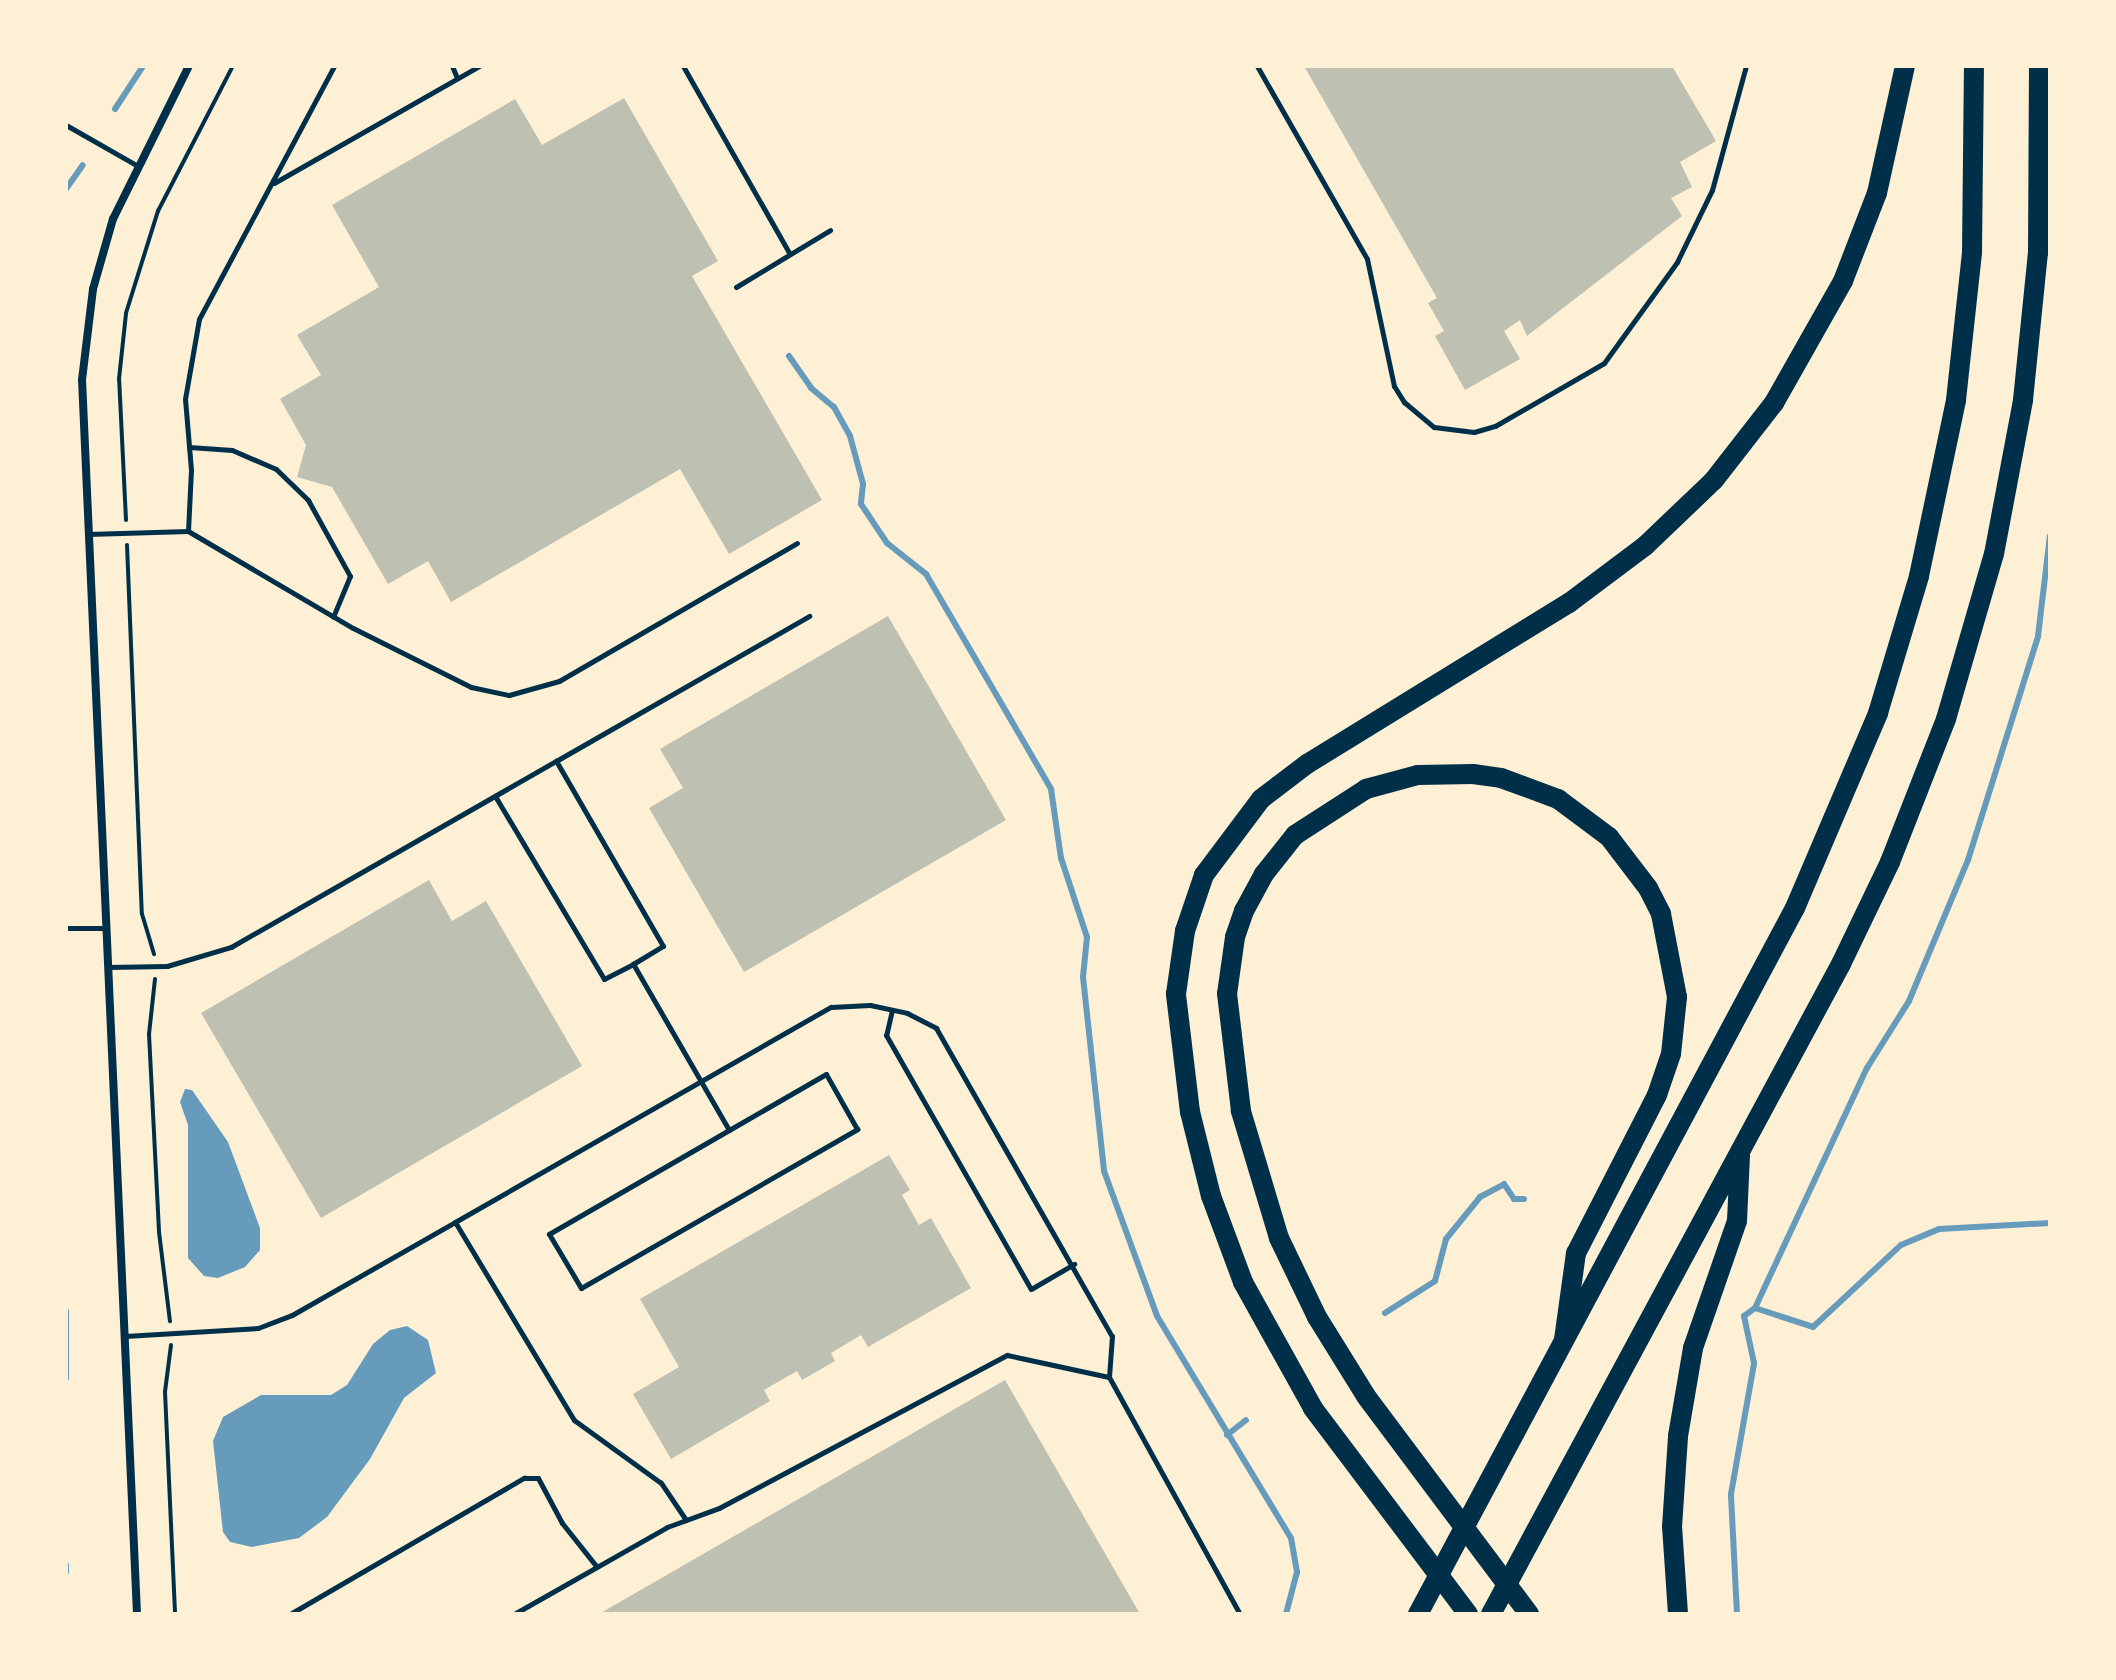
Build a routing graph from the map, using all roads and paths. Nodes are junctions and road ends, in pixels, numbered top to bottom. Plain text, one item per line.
1 (189, 66) edge
2 (233, 66) edge
3 (334, 66) edge
4 (452, 66) edge
5 (479, 66) edge
6 (683, 66) edge
7 (1257, 66) edge
8 (1746, 66) edge
9 (1905, 66) edge
10 (1974, 66) edge
11 (2039, 66) edge
12 (457, 78) junction
13 (66, 125) edge
14 (136, 165) junction
15 (273, 183) junction
16 (830, 230) dead end
17 (790, 254) junction
18 (736, 287) dead end
19 (189, 447) junction
20 (188, 531) junction
21 (126, 533) junction
22 (87, 534) junction
23 (797, 543) dead end
24 (809, 616) dead end
25 (333, 617) junction
26 (556, 761) junction
27 (495, 796) junction
28 (66, 928) edge
29 (105, 928) junction
30 (633, 964) junction
31 (155, 965) junction
32 (107, 967) junction
33 (892, 1010) junction
34 (701, 1081) junction
35 (729, 1130) junction
36 (1740, 1150) junction
37 (455, 1222) junction
38 (1074, 1264) junction
39 (171, 1335) junction
40 (124, 1337) junction
41 (1564, 1339) junction
42 (1109, 1377) junction
43 (686, 1520) junction
44 (597, 1567) junction
45 (137, 1614) edge
46 (175, 1614) edge
47 (290, 1614) edge
48 (514, 1614) edge
49 (1240, 1614) edge
50 (1418, 1614) edge
51 (1468, 1614) edge
52 (1491, 1614) edge
53 (1529, 1614) edge
54 (1678, 1614) edge

1 - 14 street
2 - 21 path
3 - 15 lane
4 - 12 lane
5 - 12 lane
6 - 17 lane
7 - 8 lane
9 - 51 highway
10 - 41 highway
11 - 36 highway
12 - 15 lane
13 - 14 lane
14 - 22 street
15 - 19 lane
16 - 17 lane
17 - 18 lane
19 - 20 lane
19 - 25 lane
20 - 21 lane
20 - 25 lane
21 - 22 lane
21 - 31 path
22 - 29 street
23 - 25 lane
24 - 26 lane
26 - 27 lane
26 - 30 lane
27 - 30 lane
27 - 31 lane
28 - 29 lane
29 - 32 street
30 - 34 lane
31 - 32 lane
31 - 39 path
32 - 40 street
33 - 34 lane
33 - 38 lane
33 - 38 lane
34 - 35 lane
34 - 37 lane
35 - 35 lane
36 - 52 highway
36 - 54 highway
37 - 39 lane
37 - 43 lane
38 - 42 lane
39 - 40 lane
39 - 46 path
40 - 45 street
41 - 50 highway
41 - 53 highway
42 - 43 lane
42 - 49 lane
43 - 44 lane
44 - 47 lane
44 - 48 lane

